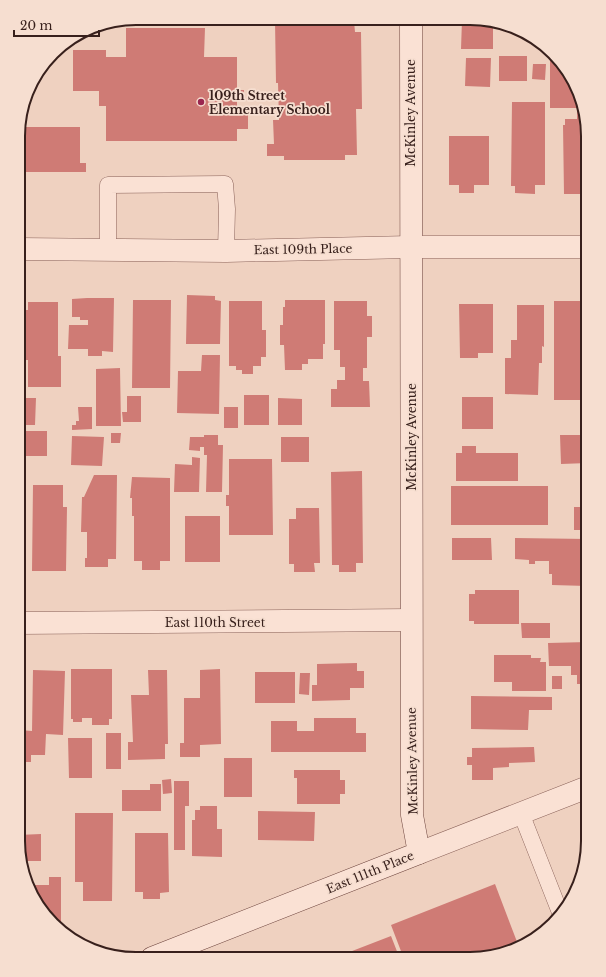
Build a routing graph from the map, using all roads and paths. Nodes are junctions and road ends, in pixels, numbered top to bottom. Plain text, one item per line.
1 (410, 25) edge
2 (410, 247) junction
3 (581, 247) edge
4 (25, 249) edge
5 (108, 250) junction
6 (226, 251) junction
7 (411, 620) junction
8 (25, 623) edge
9 (581, 790) edge
10 (521, 813) junction
11 (419, 853) junction
12 (558, 907) edge
13 (167, 952) edge

1 - 2 street, McKinley Avenue
2 - 3 street, East 109th Place
2 - 6 street, East 109th Place
2 - 7 street, McKinley Avenue
4 - 5 street, East 109th Place
5 - 6 street, East 109th Place
5 - 6 lane
7 - 8 street, East 110th Street
7 - 11 street, McKinley Avenue
9 - 10 street, East 111th Place
10 - 11 street, East 111th Place
10 - 12 lane
11 - 13 street, East 111th Place

